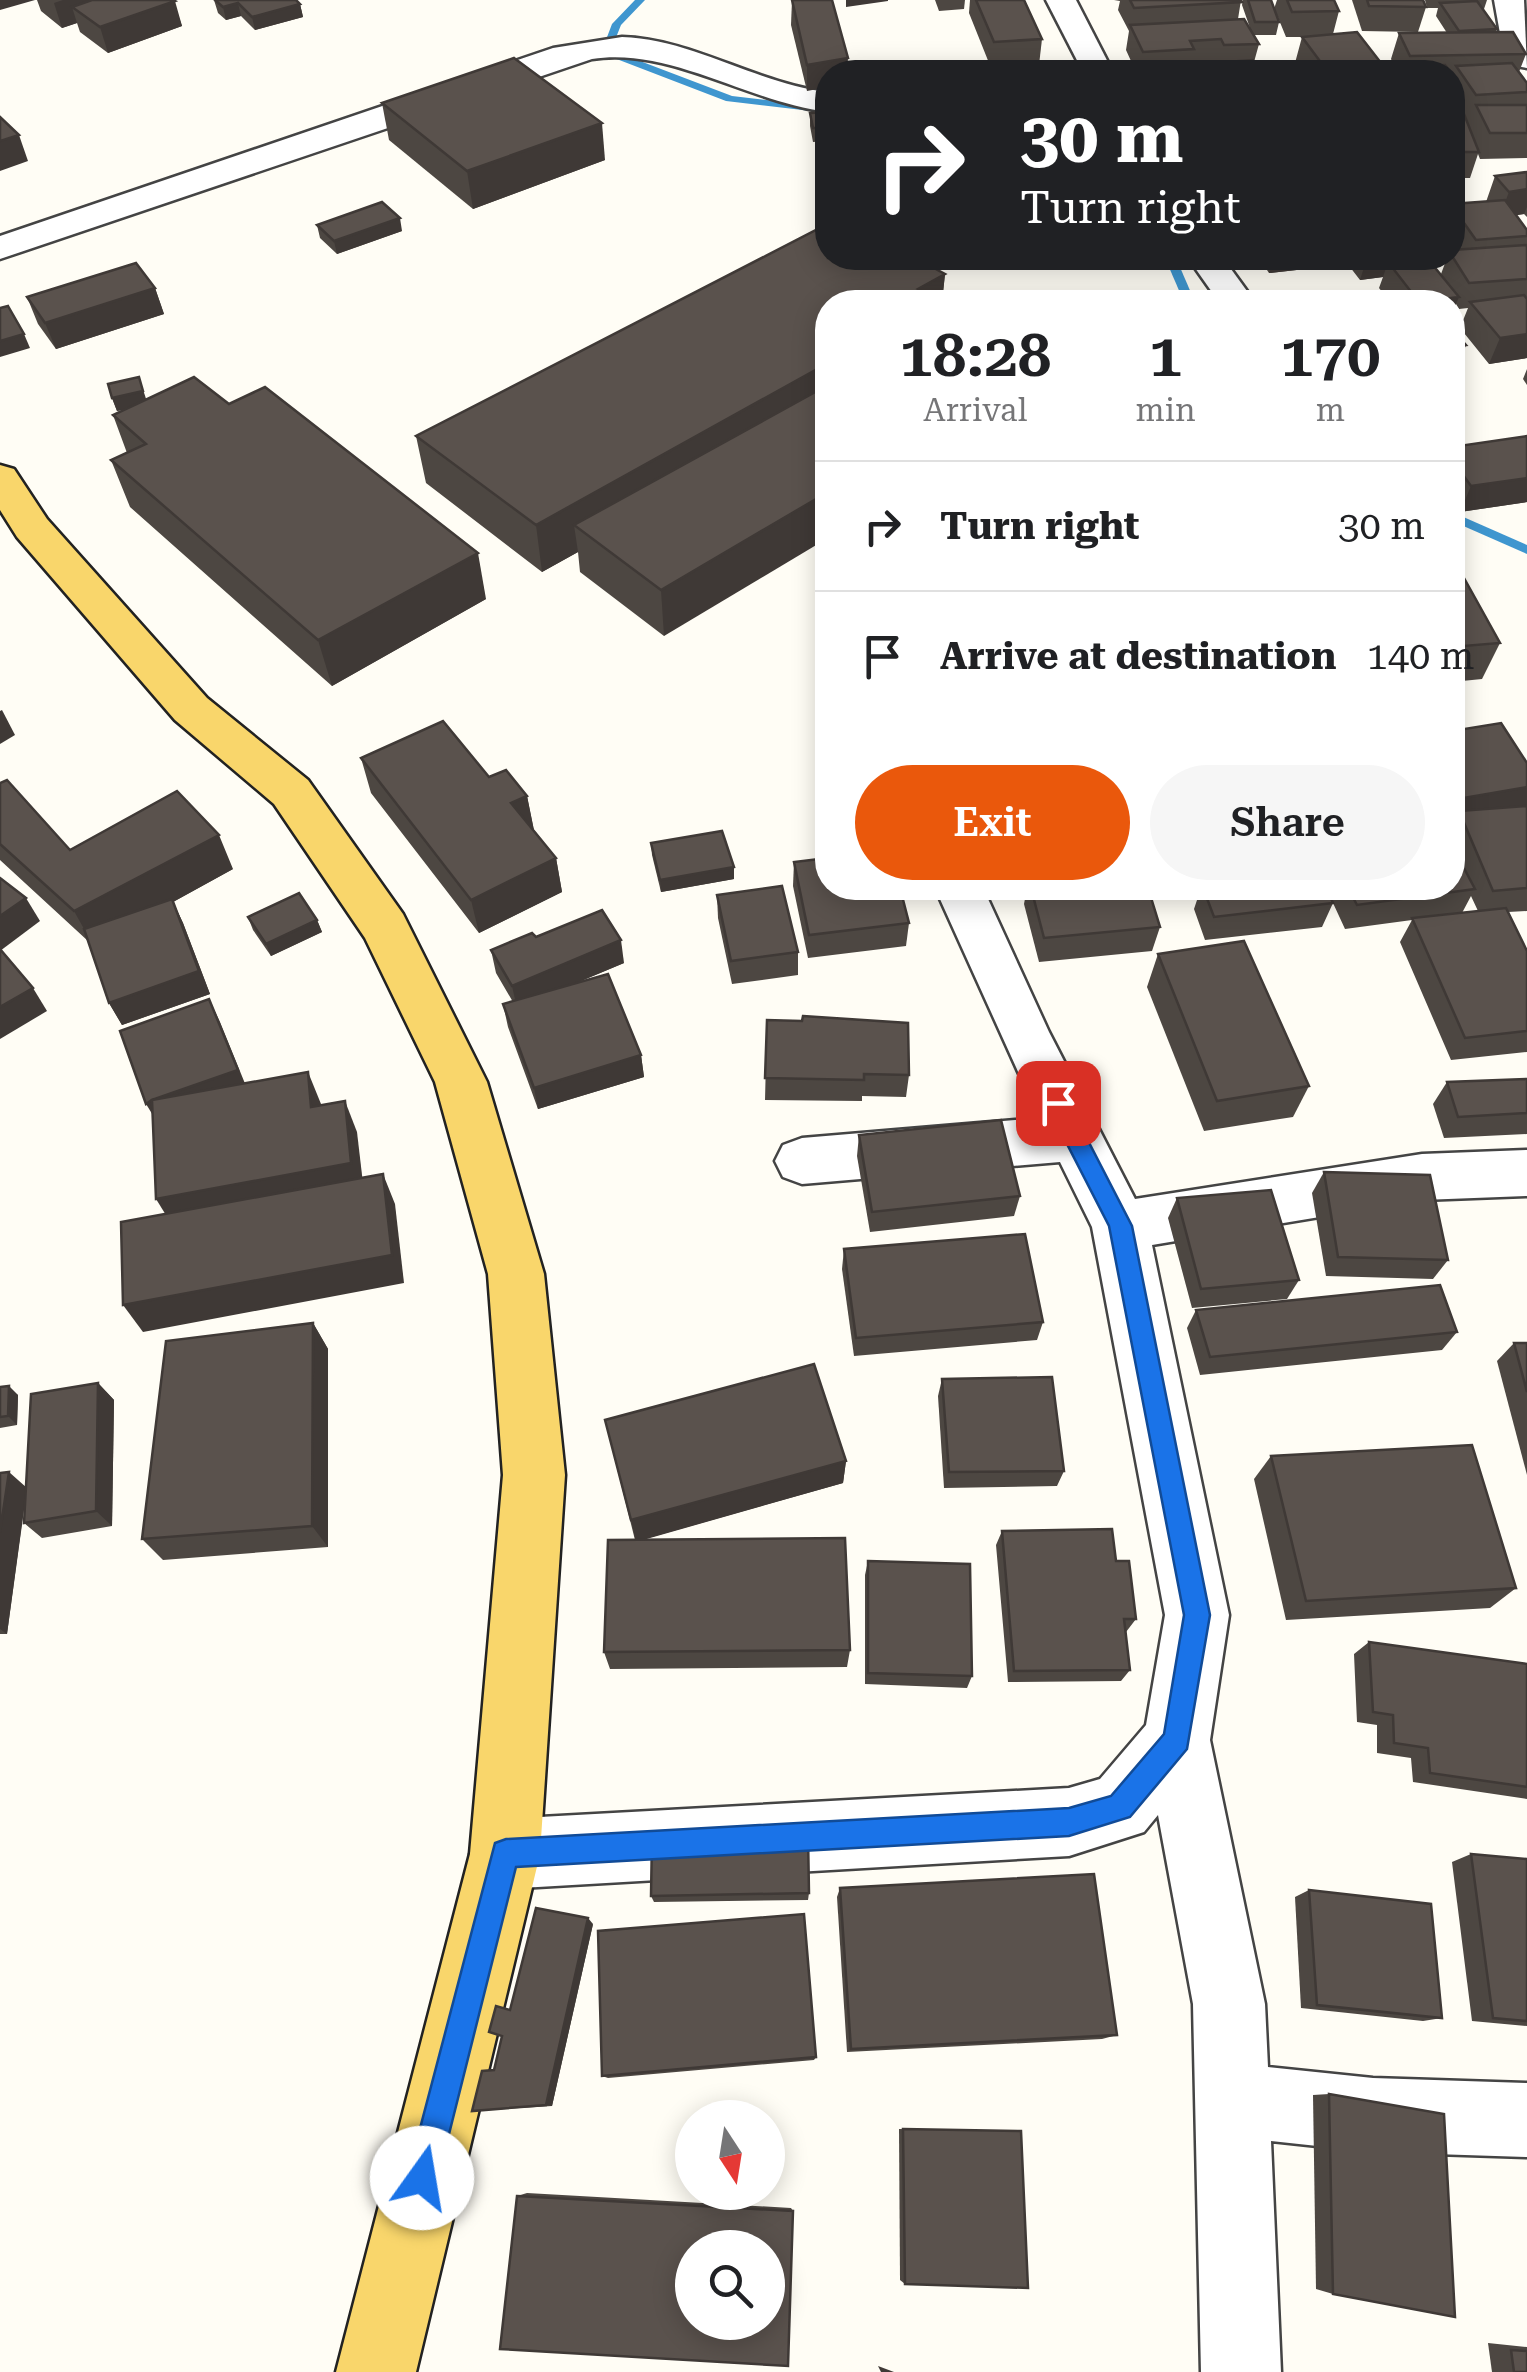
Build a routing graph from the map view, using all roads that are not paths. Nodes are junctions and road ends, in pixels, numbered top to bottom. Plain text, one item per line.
1 (1062, 0) edge
2 (1509, 0) edge
3 (1527, 58) edge
4 (1092, 60) edge
5 (815, 99) edge
6 (0, 248) edge
7 (0, 478) edge
8 (965, 900) edge
9 (1075, 1138) junction
10 (802, 1162) dead end
11 (1527, 1173) edge
12 (1120, 1226) junction
13 (1177, 1740) junction
14 (506, 1854) junction
15 (1232, 2100) junction
16 (1527, 2120) edge
17 (376, 2372) edge
18 (1241, 2372) edge

1 - 4 street
2 - 3 street
5 - 6 street
7 - 14 main road
8 - 9 street
9 - 10 street
9 - 12 street
11 - 12 street
12 - 13 street
13 - 14 street
13 - 15 street
14 - 17 main road
15 - 16 street
15 - 18 street

